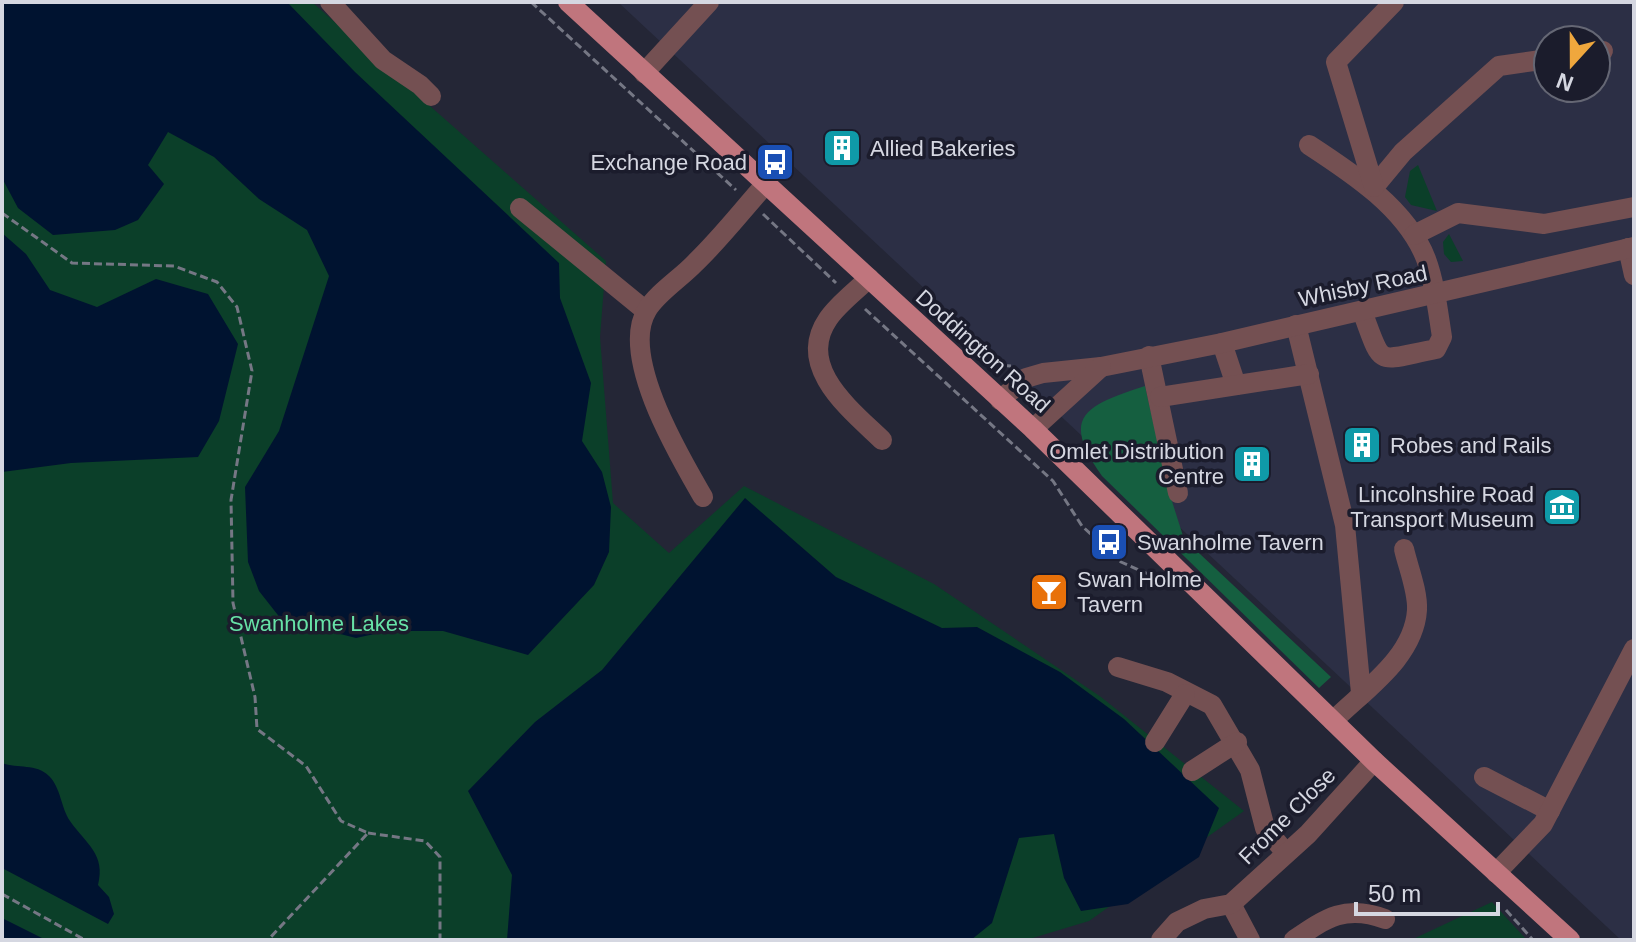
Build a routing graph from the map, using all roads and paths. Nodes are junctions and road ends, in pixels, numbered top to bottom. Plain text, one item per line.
1 (330, 2) edge
2 (531, 2) edge
3 (568, 2) edge
4 (709, 2) edge
5 (1394, 2) edge
6 (1532, 61) edge
7 (644, 73) junction
8 (431, 96) dead end
9 (1309, 145) dead end
10 (727, 182) dead end
11 (764, 186) junction
12 (1374, 187) junction
13 (1634, 207) edge
14 (520, 208) dead end
15 (2, 213) edge
16 (775, 225) dead end
17 (1414, 235) junction
18 (1631, 247) edge
19 (1634, 275) edge
20 (830, 277) dead end
21 (869, 278) junction
22 (1434, 295) junction
23 (646, 311) junction
24 (1362, 311) junction
25 (1296, 325) junction
26 (1222, 343) junction
27 (1149, 356) junction
28 (984, 362) dead end
29 (1011, 366) dead end
30 (1101, 367) junction
31 (1309, 374) junction
32 (1236, 385) junction
33 (1160, 397) junction
34 (1000, 400) junction
35 (1033, 429) junction
36 (882, 440) dead end
37 (1178, 493) dead end
38 (703, 497) dead end
39 (1404, 549) dead end
40 (1634, 649) edge
41 (1118, 667) dead end
42 (1361, 693) junction
43 (1185, 694) junction
44 (1333, 721) junction
45 (1155, 742) dead end
46 (1237, 742) junction
47 (1374, 761) junction
48 (1192, 771) dead end
49 (1484, 777) dead end
50 (1550, 811) junction
51 (368, 833) junction
52 (1285, 852) junction
53 (1496, 873) junction
54 (2, 894) edge
55 (1231, 904) junction
56 (1385, 919) dead end
57 (85, 940) edge
58 (268, 940) edge
59 (440, 940) edge
60 (1161, 940) edge
61 (1250, 940) edge
62 (1294, 940) edge
63 (1570, 940) edge

1 - 8 street
2 - 10 path
3 - 7 main road, Doddington Road
4 - 7 street
5 - 12 street
6 - 12 street
7 - 11 main road, Doddington Road
9 - 12 street
11 - 21 main road, Doddington Road
11 - 23 street
12 - 17 street
13 - 17 street
14 - 23 street
15 - 51 path
16 - 20 path
17 - 22 street
18 - 19 street
18 - 22 street, Whisby Road
21 - 34 main road, Doddington Road
21 - 36 street
22 - 24 street, Whisby Road
22 - 24 street
23 - 38 street
24 - 25 street, Whisby Road
25 - 26 street, Whisby Road
25 - 31 street
26 - 27 street, Whisby Road
26 - 32 street
27 - 30 street, Whisby Road
27 - 33 street
28 - 29 path
30 - 34 street, Whisby Road
30 - 35 street, Whisby Road
31 - 32 street
31 - 42 street
32 - 33 street
33 - 37 street
34 - 35 main road, Doddington Road
35 - 44 main road, Doddington Road
39 - 42 street
40 - 50 street
41 - 43 street
42 - 44 street
43 - 45 street
43 - 46 street
44 - 47 main road, Doddington Road
46 - 48 street
46 - 52 street
47 - 52 street, Frome Close
47 - 53 main road, Doddington Road
49 - 50 street
50 - 53 street
51 - 58 path
51 - 59 path
52 - 55 street, Frome Close
53 - 63 main road, Doddington Road
54 - 57 path
55 - 60 street, Frome Close
55 - 61 street
56 - 62 street

